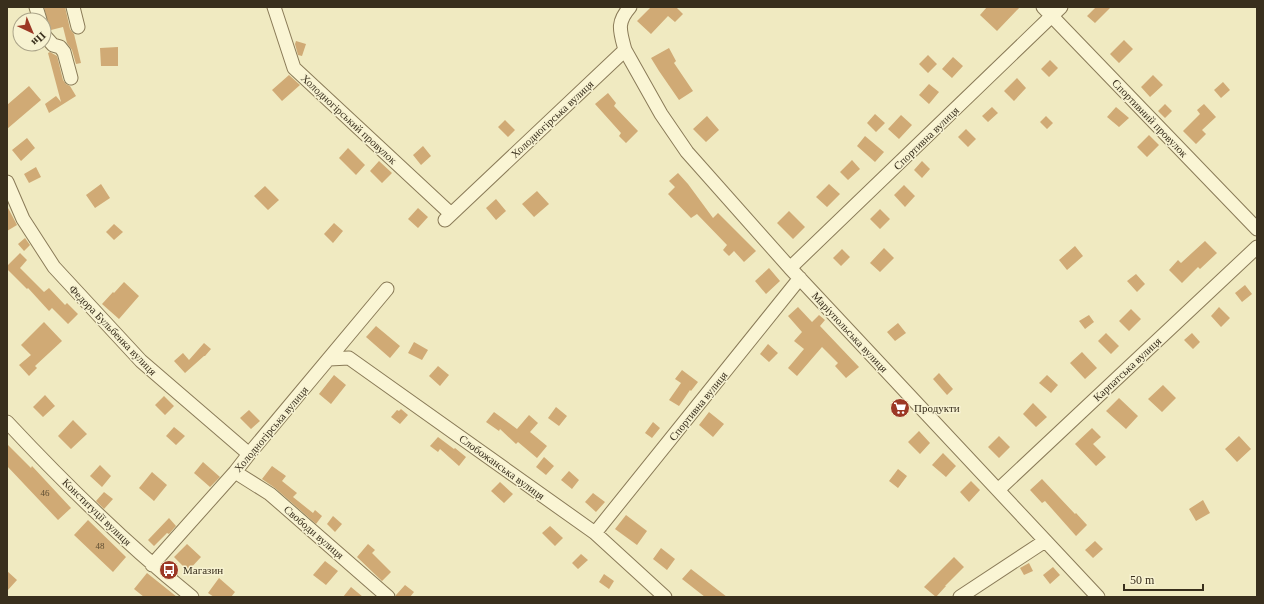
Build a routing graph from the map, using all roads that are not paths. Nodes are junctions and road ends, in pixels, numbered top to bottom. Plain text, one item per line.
1 (73, 7) edge
2 (274, 7) edge
3 (630, 7) edge
4 (1052, 10) edge
5 (78, 27) dead end
6 (52, 43) edge
7 (625, 50) junction
8 (71, 78) dead end
9 (7, 182) edge
10 (448, 217) joint
11 (1257, 229) edge
12 (1257, 247) edge
13 (790, 268) junction
14 (800, 278) junction
15 (387, 289) dead end
16 (329, 359) junction
17 (7, 422) edge
18 (249, 454) junction
19 (235, 472) junction
20 (998, 490) junction
21 (595, 533) junction
22 (1046, 541) junction
23 (152, 565) junction
24 (192, 597) edge
25 (388, 597) edge
26 (665, 597) edge
27 (960, 597) edge
28 (1098, 597) edge

1 - 5 street
2 - 10 street, Холодногірський провулок
3 - 7 street
4 - 11 street, Спортивний провулок
4 - 13 street, Спортивна вулиця
6 - 8 street
7 - 10 street, Холодногірська вулиця
7 - 13 street, Маріупольська вулиця
9 - 18 street, Федора Бульбенка вулиця
12 - 20 street, Карпатська вулиця
13 - 14 street, Маріупольська вулиця
14 - 20 street, Маріупольська вулиця
14 - 21 street, Спортивна вулиця
15 - 16 street, Холодногірська вулиця
16 - 18 street, Холодногірська вулиця
16 - 21 street, Слобожанська вулиця
17 - 23 street, Конституції вулиця
18 - 19 street, Холодногірська вулиця
19 - 23 street, Холодногірська вулиця
19 - 25 street, Свободи вулиця
20 - 22 street, Маріупольська вулиця
21 - 26 street, Слобожанська вулиця
22 - 27 street
22 - 28 street, Маріупольська вулиця
23 - 24 street, Конституції вулиця

